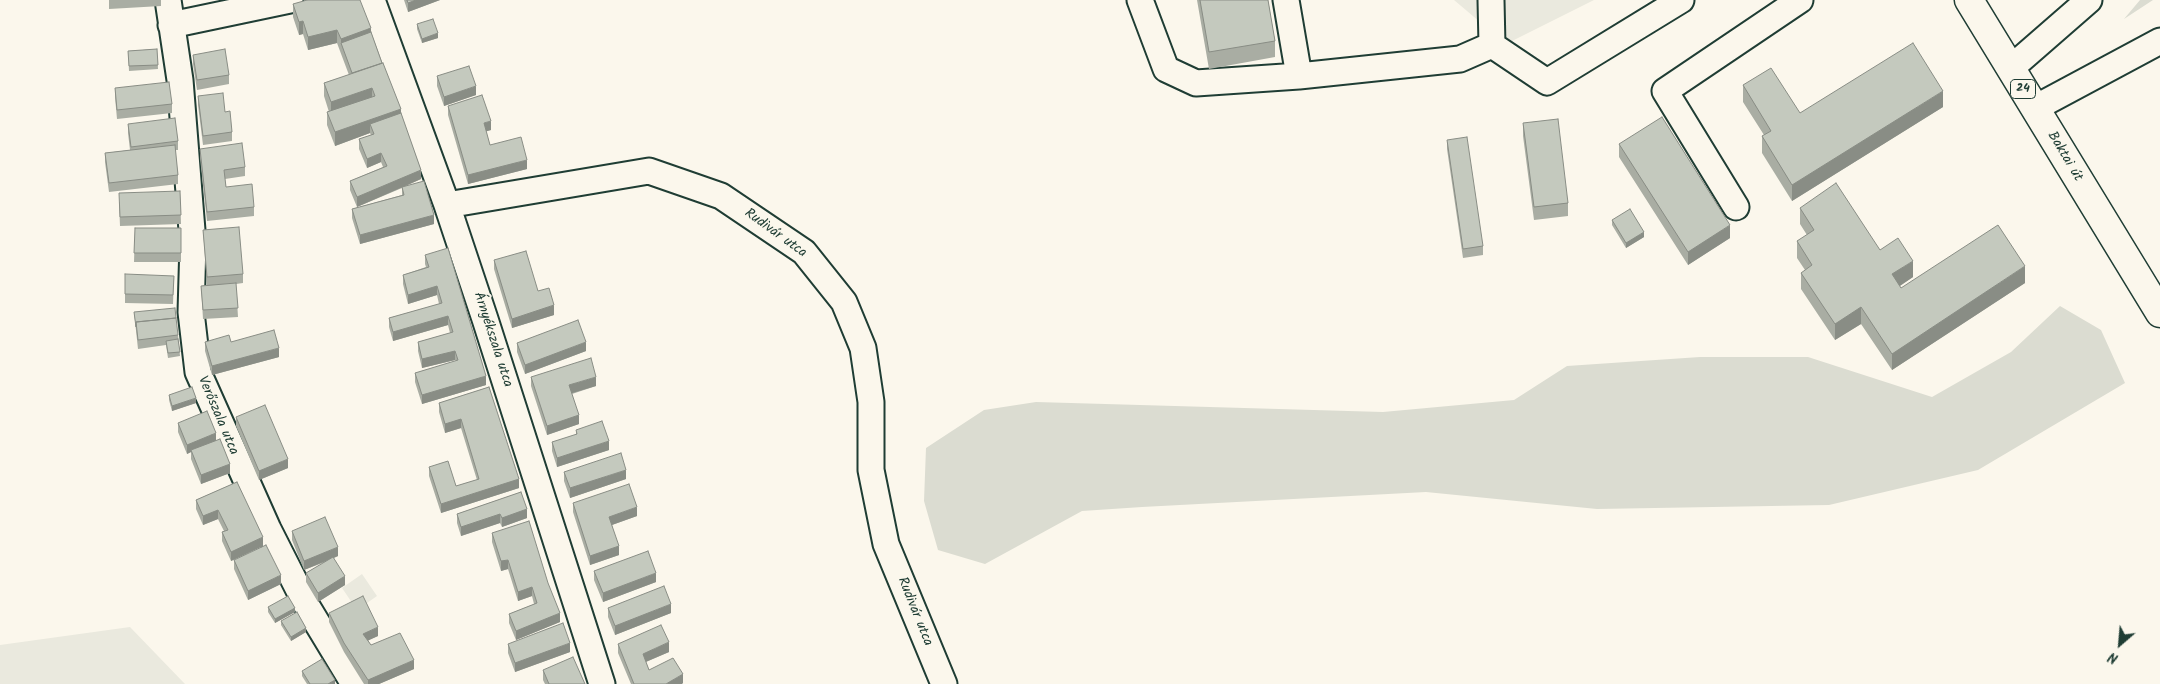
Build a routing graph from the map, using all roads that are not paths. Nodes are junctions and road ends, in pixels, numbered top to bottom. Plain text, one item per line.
1 (168, 0) edge
2 (290, 0) edge
3 (372, 0) edge
4 (1140, 0) edge
5 (1286, 0) edge
6 (1490, 0) edge
7 (1682, 0) edge
8 (1800, 0) edge
9 (1969, 0) edge
10 (2089, 0) edge
11 (172, 26) junction
12 (2160, 41) edge
13 (1492, 45) junction
14 (2011, 68) junction
15 (1298, 76) junction
16 (2034, 108) junction
17 (447, 205) junction
18 (1736, 207) dead end
19 (2160, 313) edge
20 (354, 684) edge
21 (602, 684) edge
22 (944, 684) edge

1 - 11 street, Verőszala utca
2 - 11 street
3 - 17 street, Árnyékszala utca
4 - 15 street
5 - 15 street
6 - 13 street
7 - 13 street
8 - 18 street
9 - 14 main road, Baktai út / 24
10 - 14 street
11 - 20 street, Verőszala utca
12 - 16 street
13 - 15 street
14 - 16 main road, Baktai út / 24
16 - 19 main road, Baktai út / 24
17 - 21 street, Árnyékszala utca
17 - 22 street, Rudivár utca

